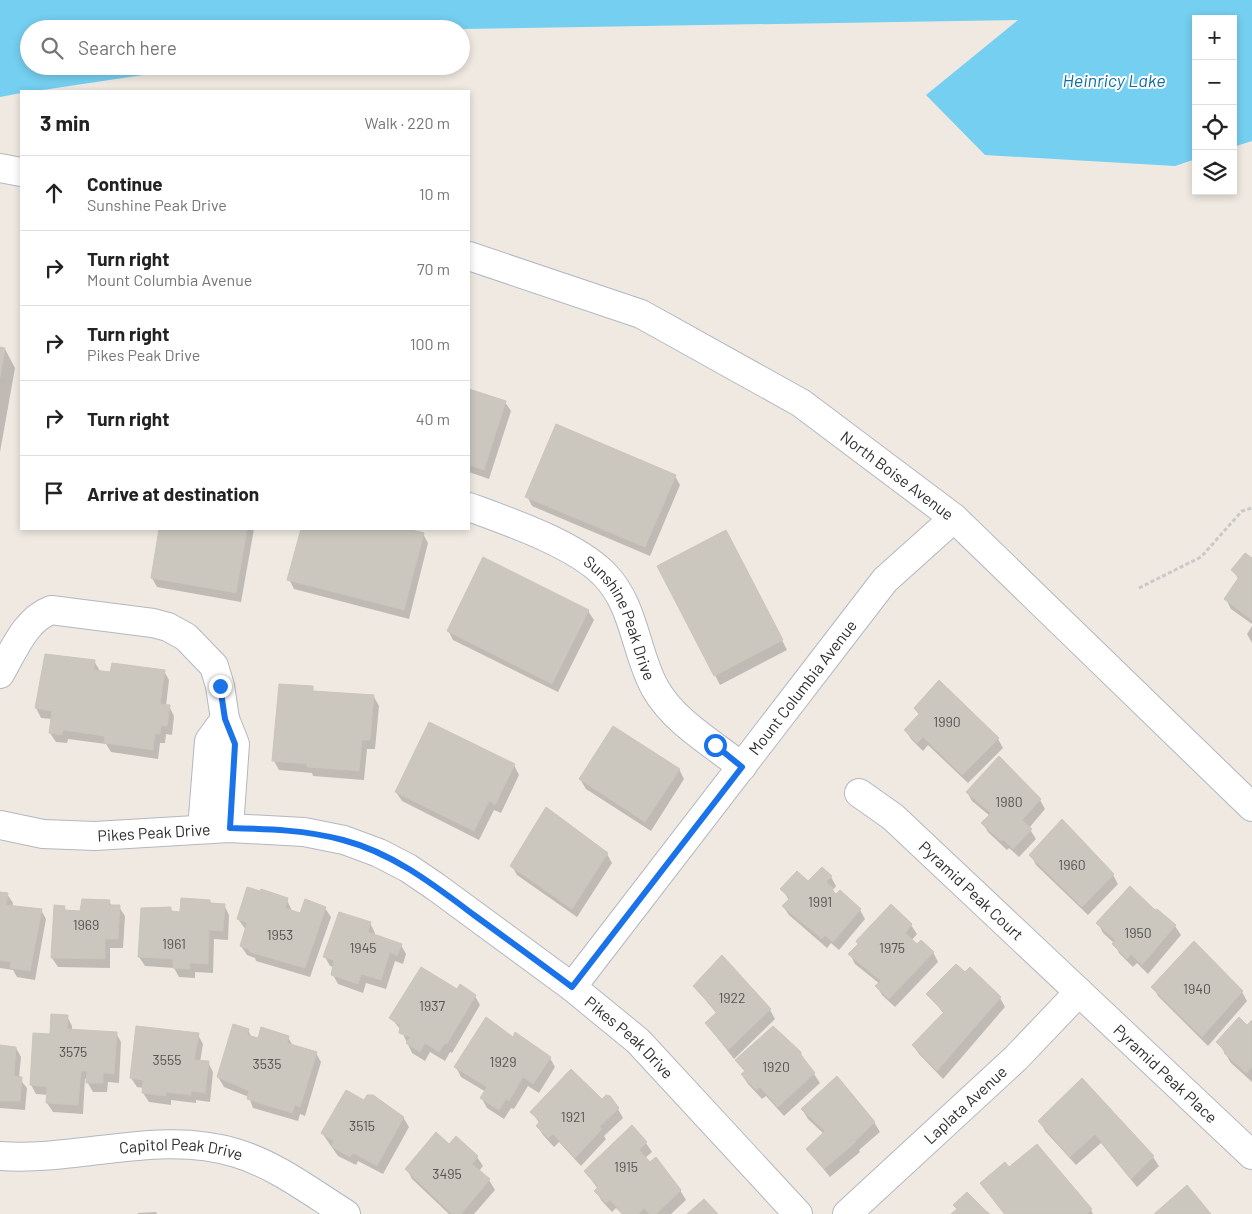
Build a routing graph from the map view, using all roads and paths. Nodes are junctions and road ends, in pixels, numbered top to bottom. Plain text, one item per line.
1 (0, 168) edge
2 (20, 172) edge
3 (470, 256) edge
4 (470, 507) edge
5 (1252, 508) edge
6 (954, 518) junction
7 (1139, 588) dead end
8 (0, 674) edge
9 (225, 719) junction
10 (742, 767) junction
11 (859, 792) dead end
12 (1252, 807) edge
13 (0, 825) edge
14 (230, 828) junction
15 (202, 829) junction
16 (572, 987) junction
17 (1079, 992) junction
18 (1252, 1155) edge
19 (0, 1156) edge
20 (346, 1214) edge
21 (798, 1214) edge
22 (847, 1214) edge

1 - 2 street
3 - 6 street, North Boise Avenue
4 - 10 street, Sunshine Peak Drive
5 - 7 path
6 - 10 street, Mount Columbia Avenue
6 - 12 street, North Boise Avenue
8 - 9 street
9 - 14 street
9 - 15 street
10 - 16 street, Mount Columbia Avenue
11 - 17 street, Pyramid Peak Court
13 - 15 street, Pikes Peak Drive
14 - 15 street, Pikes Peak Drive
14 - 16 street, Pikes Peak Drive
16 - 21 street, Pikes Peak Drive
17 - 18 street, Pyramid Peak Place
17 - 22 street, Laplata Avenue
19 - 20 street, Capitol Peak Drive

